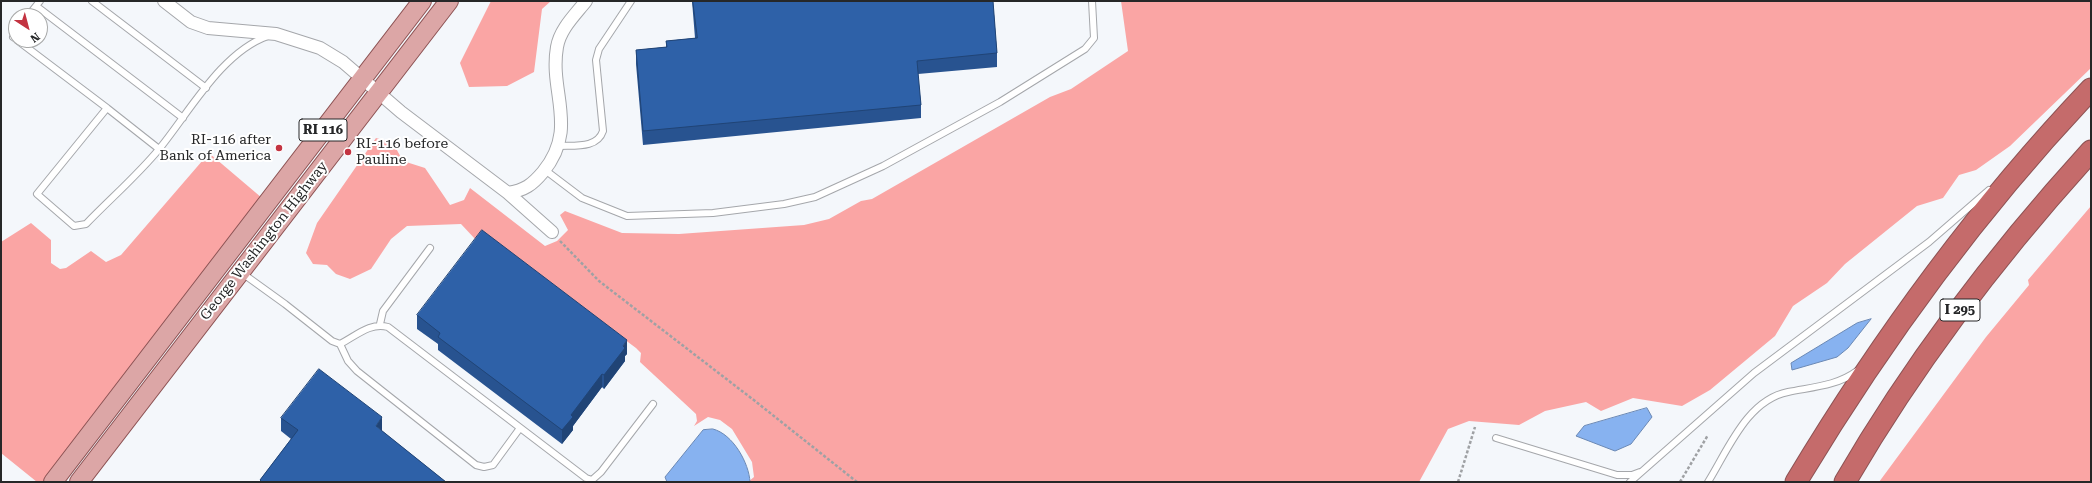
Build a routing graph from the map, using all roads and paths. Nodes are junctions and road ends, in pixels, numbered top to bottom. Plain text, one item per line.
1 (92, 1) edge
2 (164, 1) edge
3 (422, 1) edge
4 (449, 1) edge
5 (586, 1) edge
6 (631, 1) edge
7 (1092, 1) edge
8 (38, 3) edge
9 (276, 34) junction
10 (27, 48) edge
11 (362, 79) junction
12 (206, 88) junction
13 (2091, 89) edge
14 (378, 93) junction
15 (106, 108) junction
16 (183, 118) junction
17 (2061, 121) junction
18 (558, 146) junction
19 (160, 149) junction
20 (2091, 151) edge
21 (545, 170) junction
22 (508, 193) junction
23 (552, 232) joint
24 (430, 248) dead end
25 (224, 260) junction
26 (241, 272) junction
27 (380, 324) junction
28 (340, 344) junction
29 (1881, 348) junction
30 (652, 404) dead end
31 (1475, 427) dead end
32 (520, 428) junction
33 (1708, 435) dead end
34 (1496, 438) dead end
35 (1645, 470) junction
36 (53, 482) edge
37 (80, 482) edge
38 (857, 482) edge
39 (1458, 482) edge
40 (1630, 482) edge
41 (1680, 482) edge
42 (1708, 482) edge
43 (1796, 482) edge
44 (1845, 482) edge

1 - 12 lane
2 - 9 street
3 - 11 main road, George Washington Highway / RI 116
4 - 14 main road, George Washington Highway / RI 116
5 - 18 street
6 - 18 lane
7 - 21 lane
8 - 16 lane
9 - 11 street
9 - 12 lane
10 - 15 lane
11 - 14 street
11 - 25 main road, George Washington Highway / RI 116
12 - 16 lane
13 - 17 highway
14 - 22 street
14 - 26 main road, George Washington Highway / RI 116
15 - 19 lane
15 - 19 lane
16 - 19 lane
17 - 29 highway
17 - 35 lane
18 - 21 street
20 - 44 highway, I 295
21 - 22 street
22 - 23 street
23 - 38 path
24 - 27 lane
25 - 26 main road
25 - 36 main road, George Washington Highway / RI 116
26 - 28 lane
26 - 37 main road, George Washington Highway / RI 116
27 - 28 lane
27 - 32 lane
28 - 32 lane
29 - 42 lane
29 - 43 highway
30 - 32 lane
31 - 39 path
33 - 41 path
34 - 35 lane
35 - 40 lane

